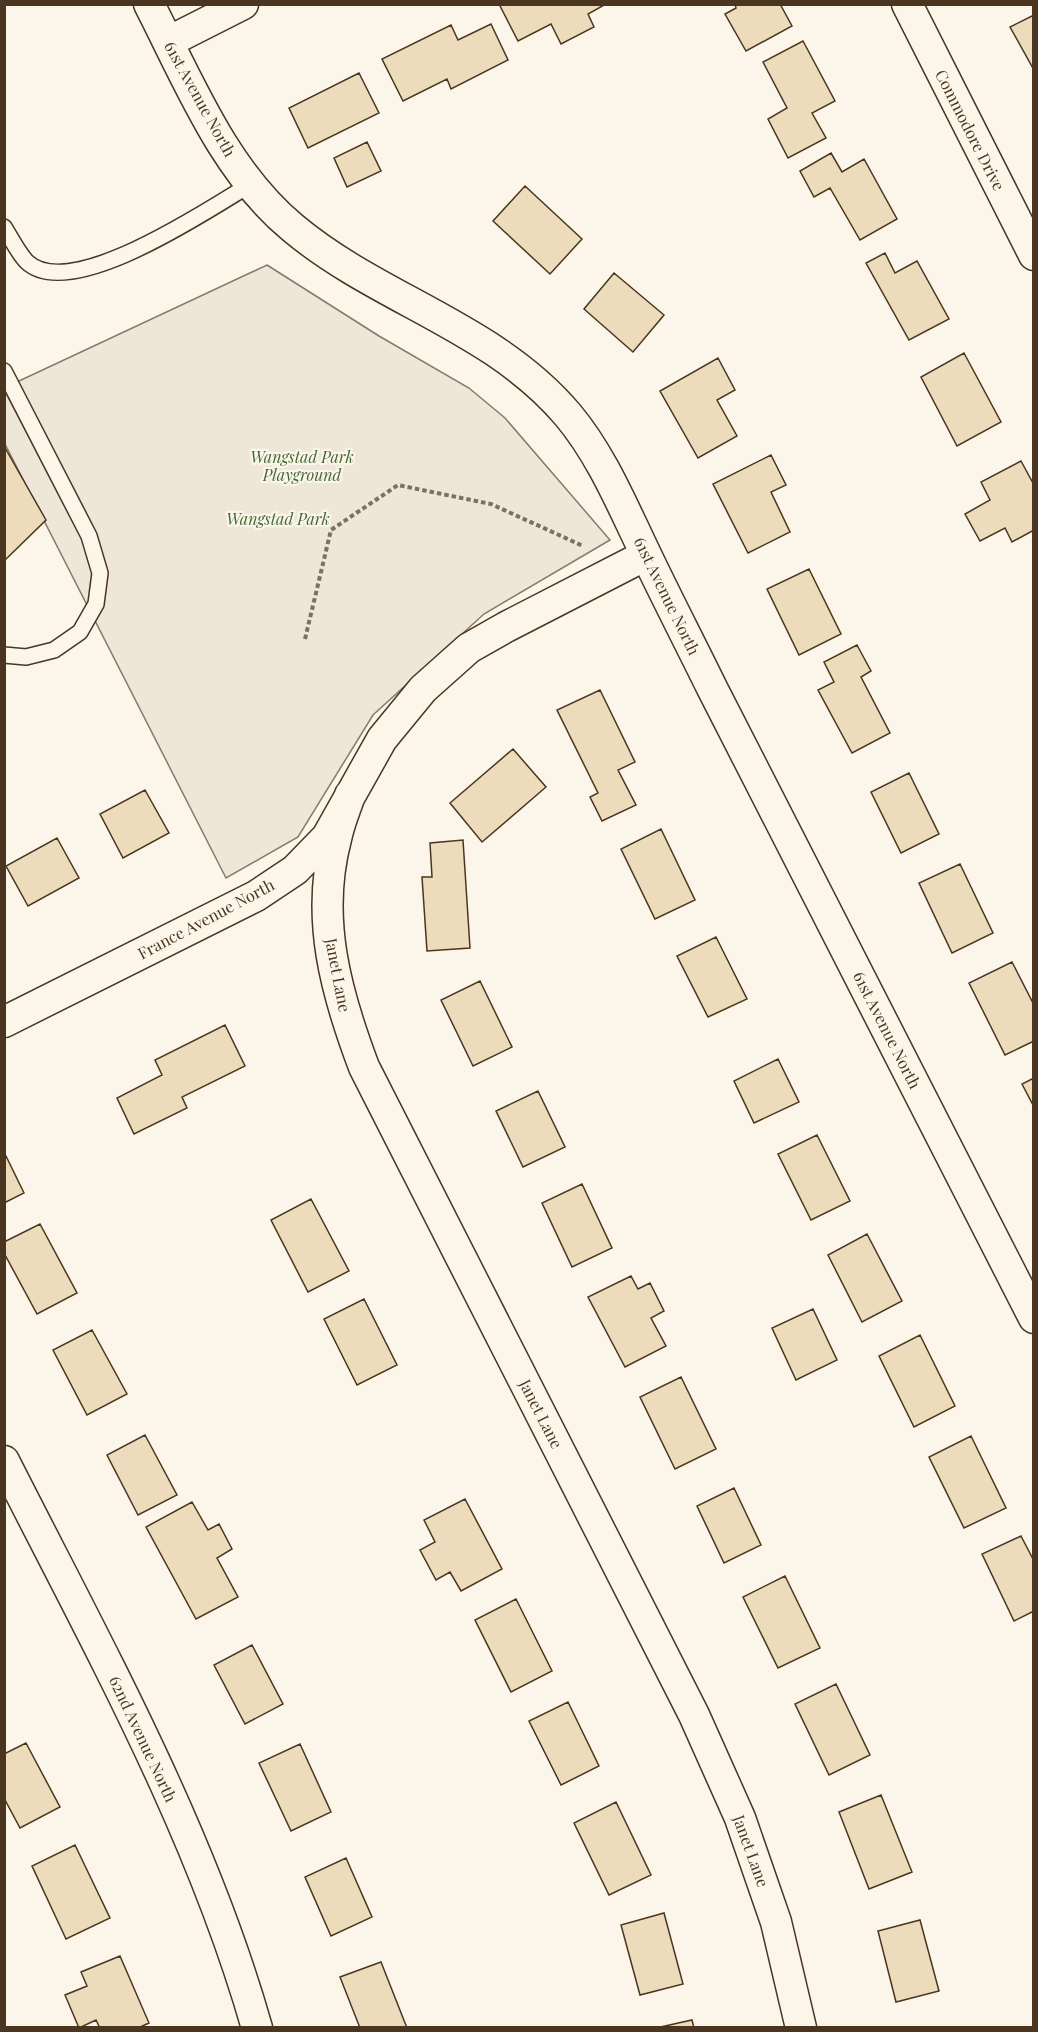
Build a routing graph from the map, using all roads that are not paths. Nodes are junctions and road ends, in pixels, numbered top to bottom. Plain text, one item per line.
1 (148, 4) edge
2 (243, 4) edge
3 (907, 4) edge
4 (168, 42) junction
5 (251, 184) junction
6 (4, 227) edge
7 (1034, 255) edge
8 (4, 371) edge
9 (646, 555) junction
10 (4, 655) edge
11 (350, 795) junction
12 (4, 1022) edge
13 (1034, 1318) edge
14 (4, 1461) edge
15 (257, 2028) edge
16 (801, 2028) edge

1 - 4 street, 61st Avenue North
2 - 4 street
3 - 7 street, Commodore Drive
4 - 5 street, 61st Avenue North
5 - 6 lane
5 - 9 street, 61st Avenue North
8 - 10 lane
9 - 11 street, France Avenue North
9 - 13 street, 61st Avenue North
11 - 12 street, France Avenue North
11 - 16 street, Janet Lane
14 - 15 street, 62nd Avenue North

